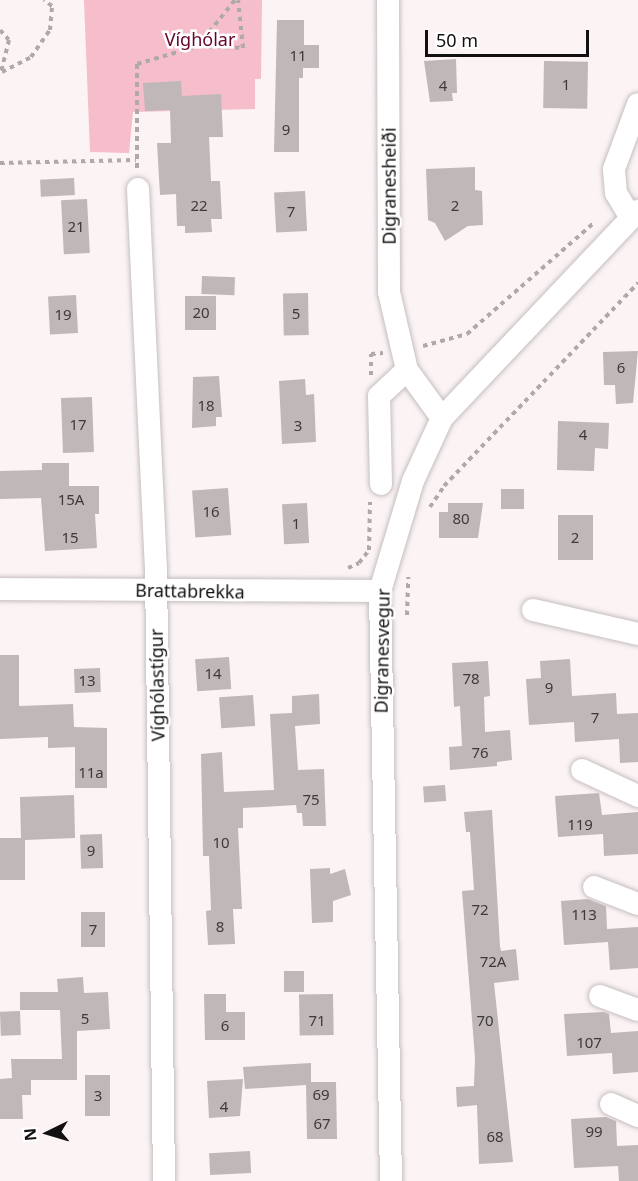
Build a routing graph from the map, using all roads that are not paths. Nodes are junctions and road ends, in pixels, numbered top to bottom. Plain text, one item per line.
1 (388, 0) edge
2 (638, 104) edge
3 (138, 189) road end
4 (630, 209) edge
5 (403, 360) junction
6 (442, 418) junction
7 (376, 488) road end
8 (0, 589) edge
9 (156, 591) junction
10 (380, 591) junction
11 (534, 610) dead end
12 (638, 634) edge
13 (582, 770) dead end
14 (638, 796) edge
15 (594, 887) dead end
16 (638, 904) edge
17 (600, 996) dead end
18 (638, 1010) edge
19 (611, 1104) dead end
20 (638, 1116) edge
21 (164, 1181) edge
22 (391, 1181) edge

1 - 5 street, Digranesheiði
2 - 4 street
3 - 9 street, Víghólastígur
4 - 6 street, Digranesvegur
5 - 6 street, Digranesheiði
5 - 7 street
6 - 10 street, Digranesvegur
8 - 9 street, Brattabrekka
9 - 10 street, Brattabrekka
9 - 21 street, Víghólastígur
10 - 22 street, Digranesvegur
11 - 12 street
13 - 14 street
15 - 16 street
17 - 18 street
19 - 20 street

